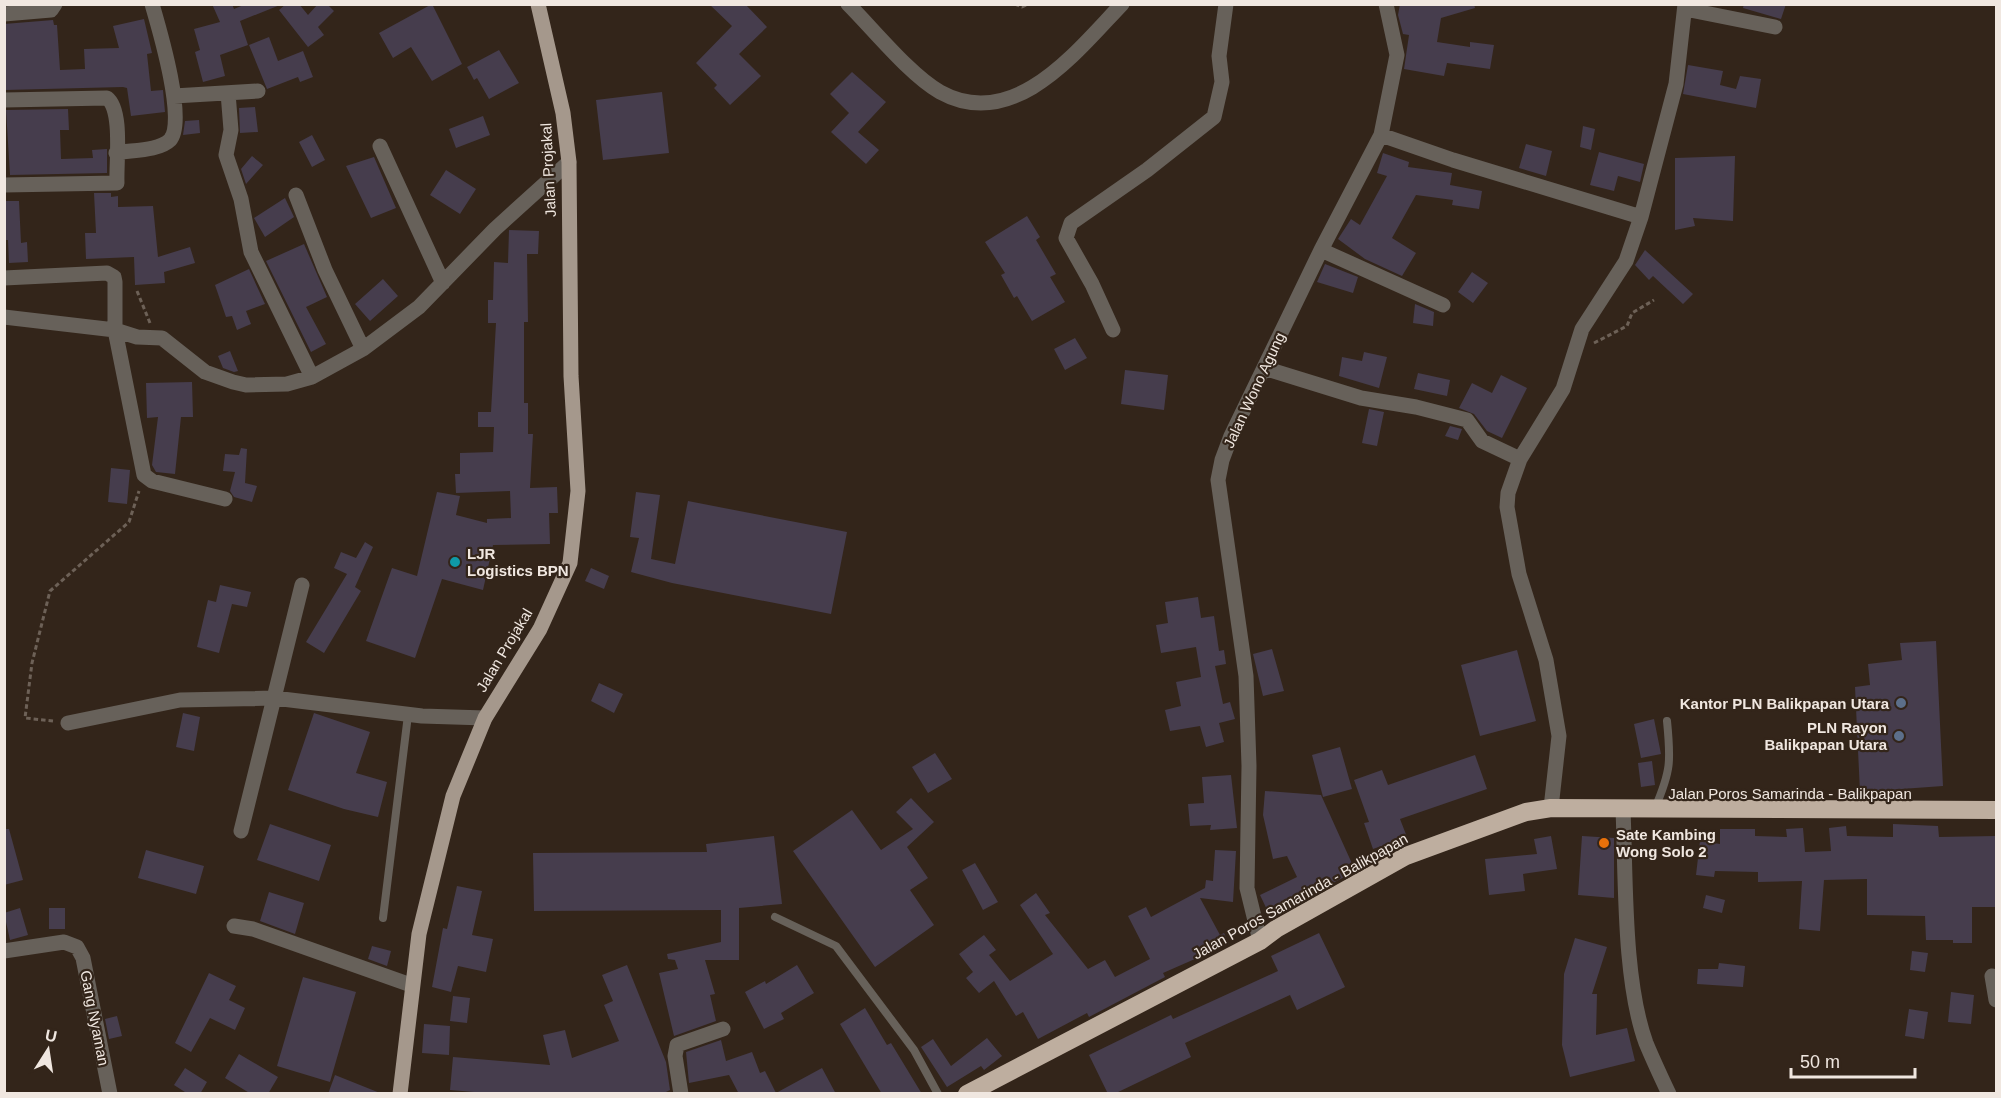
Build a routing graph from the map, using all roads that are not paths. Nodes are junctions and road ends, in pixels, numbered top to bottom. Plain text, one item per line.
1 (55, 4) edge
2 (152, 4) edge
3 (538, 4) edge
4 (848, 4) edge
5 (1122, 4) edge
6 (1226, 4) edge
7 (1386, 4) edge
8 (1685, 7) edge
9 (4, 14) edge
10 (1775, 27) dead end
11 (258, 91) dead end
12 (228, 93) junction
13 (174, 96) junction
14 (4, 100) edge
15 (1381, 135) junction
16 (380, 146) dead end
17 (116, 153) junction
18 (569, 162) junction
19 (4, 186) edge
20 (296, 195) dead end
21 (1641, 217) junction
22 (1321, 250) junction
23 (4, 278) edge
24 (442, 283) junction
25 (1443, 305) dead end
26 (4, 317) edge
27 (115, 330) junction
28 (1113, 330) dead end
29 (363, 349) junction
30 (1264, 368) junction
31 (312, 377) junction
32 (1520, 459) junction
33 (225, 499) dead end
34 (302, 585) dead end
35 (274, 698) junction
36 (408, 715) junction
37 (484, 718) junction
38 (1667, 721) dead end
39 (68, 723) road end
40 (1551, 808) junction
41 (1623, 810) junction
42 (1996, 810) edge
43 (1654, 811) junction
44 (241, 831) dead end
45 (775, 917) dead end
46 (383, 918) dead end
47 (234, 926) dead end
48 (1260, 941) junction
49 (4, 951) edge
50 (1992, 976) dead end
51 (411, 985) junction
52 (1996, 1000) edge
53 (723, 1029) dead end
54 (110, 1094) edge
55 (400, 1094) edge
56 (681, 1094) edge
57 (938, 1094) edge
58 (967, 1094) edge
59 (1669, 1094) edge

1 - 9 street
2 - 13 street
3 - 18 main road, Jalan Projakal
4 - 5 street
6 - 28 street
7 - 15 street, Jalan Wono Agung
8 - 10 street
8 - 21 street
11 - 12 street
12 - 13 street
12 - 31 street
13 - 17 street
14 - 17 street
15 - 21 street
15 - 22 street, Jalan Wono Agung
16 - 24 street
17 - 19 street
18 - 24 street
18 - 37 main road, Jalan Projakal
20 - 29 street
21 - 32 street
22 - 25 street
22 - 30 street, Jalan Wono Agung
23 - 27 street
24 - 29 street
26 - 27 street
27 - 31 street
27 - 33 street
29 - 31 street
30 - 32 street
30 - 48 street, Jalan Wono Agung
32 - 40 street
34 - 35 street
35 - 36 street
35 - 39 street
35 - 44 street
36 - 37 street
36 - 46 lane
37 - 51 main road, Jalan Projakal
38 - 43 lane
40 - 41 highway, Jalan Poros Samarinda - Balikpapan
40 - 48 highway, Jalan Poros Samarinda - Balikpapan
41 - 43 highway, Jalan Poros Samarinda - Balikpapan
41 - 59 street
42 - 43 highway, Jalan Poros Samarinda - Balikpapan
45 - 57 lane
47 - 51 street
48 - 58 highway, Jalan Poros Samarinda - Balikpapan
49 - 54 street, Gang Nyaman
50 - 52 street
51 - 55 main road, Jalan Projakal
53 - 56 street

